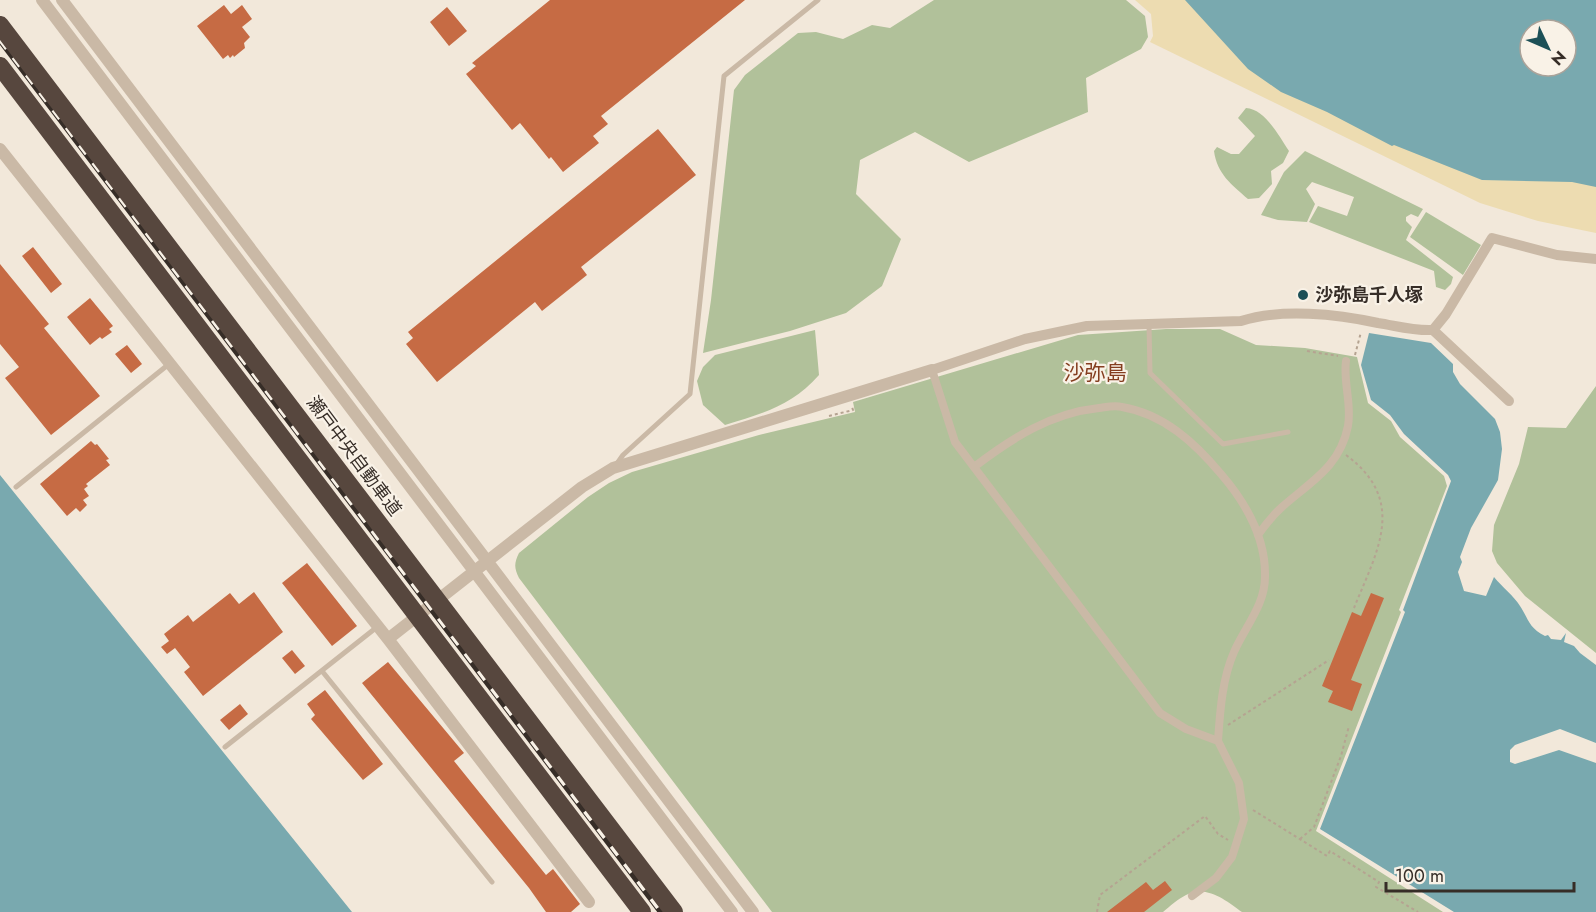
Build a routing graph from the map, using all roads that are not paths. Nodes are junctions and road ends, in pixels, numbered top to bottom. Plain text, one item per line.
1 (42, 0) edge
2 (62, 0) edge
3 (818, 0) edge
4 (0, 25) edge
5 (0, 66) edge
6 (0, 149) edge
7 (1596, 259) edge
8 (1149, 323) junction
9 (1433, 330) junction
10 (1349, 359) road end
11 (169, 364) junction
12 (932, 370) junction
13 (1509, 401) dead end
14 (1288, 432) dead end
15 (974, 467) junction
16 (613, 468) junction
17 (16, 487) dead end
18 (1258, 535) junction
19 (487, 561) junction
20 (474, 571) junction
21 (379, 626) junction
22 (388, 639) junction
23 (322, 671) junction
24 (1218, 741) junction
25 (225, 747) dead end
26 (492, 882) dead end
27 (1192, 896) dead end
28 (589, 902) dead end
29 (642, 912) edge
30 (674, 912) edge
31 (732, 912) edge
32 (753, 912) edge

1 - 20 street
2 - 19 street
3 - 16 lane
4 - 30 highway, 瀬戸中央自動車道, bridge
5 - 29 highway, bridge
6 - 11 street
7 - 9 street
8 - 9 street
8 - 12 street
8 - 14 lane
9 - 13 street
10 - 18 street
11 - 17 lane
11 - 21 street
12 - 15 street
12 - 16 street
15 - 18 street
15 - 24 street
16 - 19 street
18 - 24 street
19 - 20 street
19 - 32 street
20 - 22 street
20 - 31 street
21 - 22 street
21 - 23 lane
22 - 28 street
23 - 25 lane
23 - 26 lane
24 - 27 street

